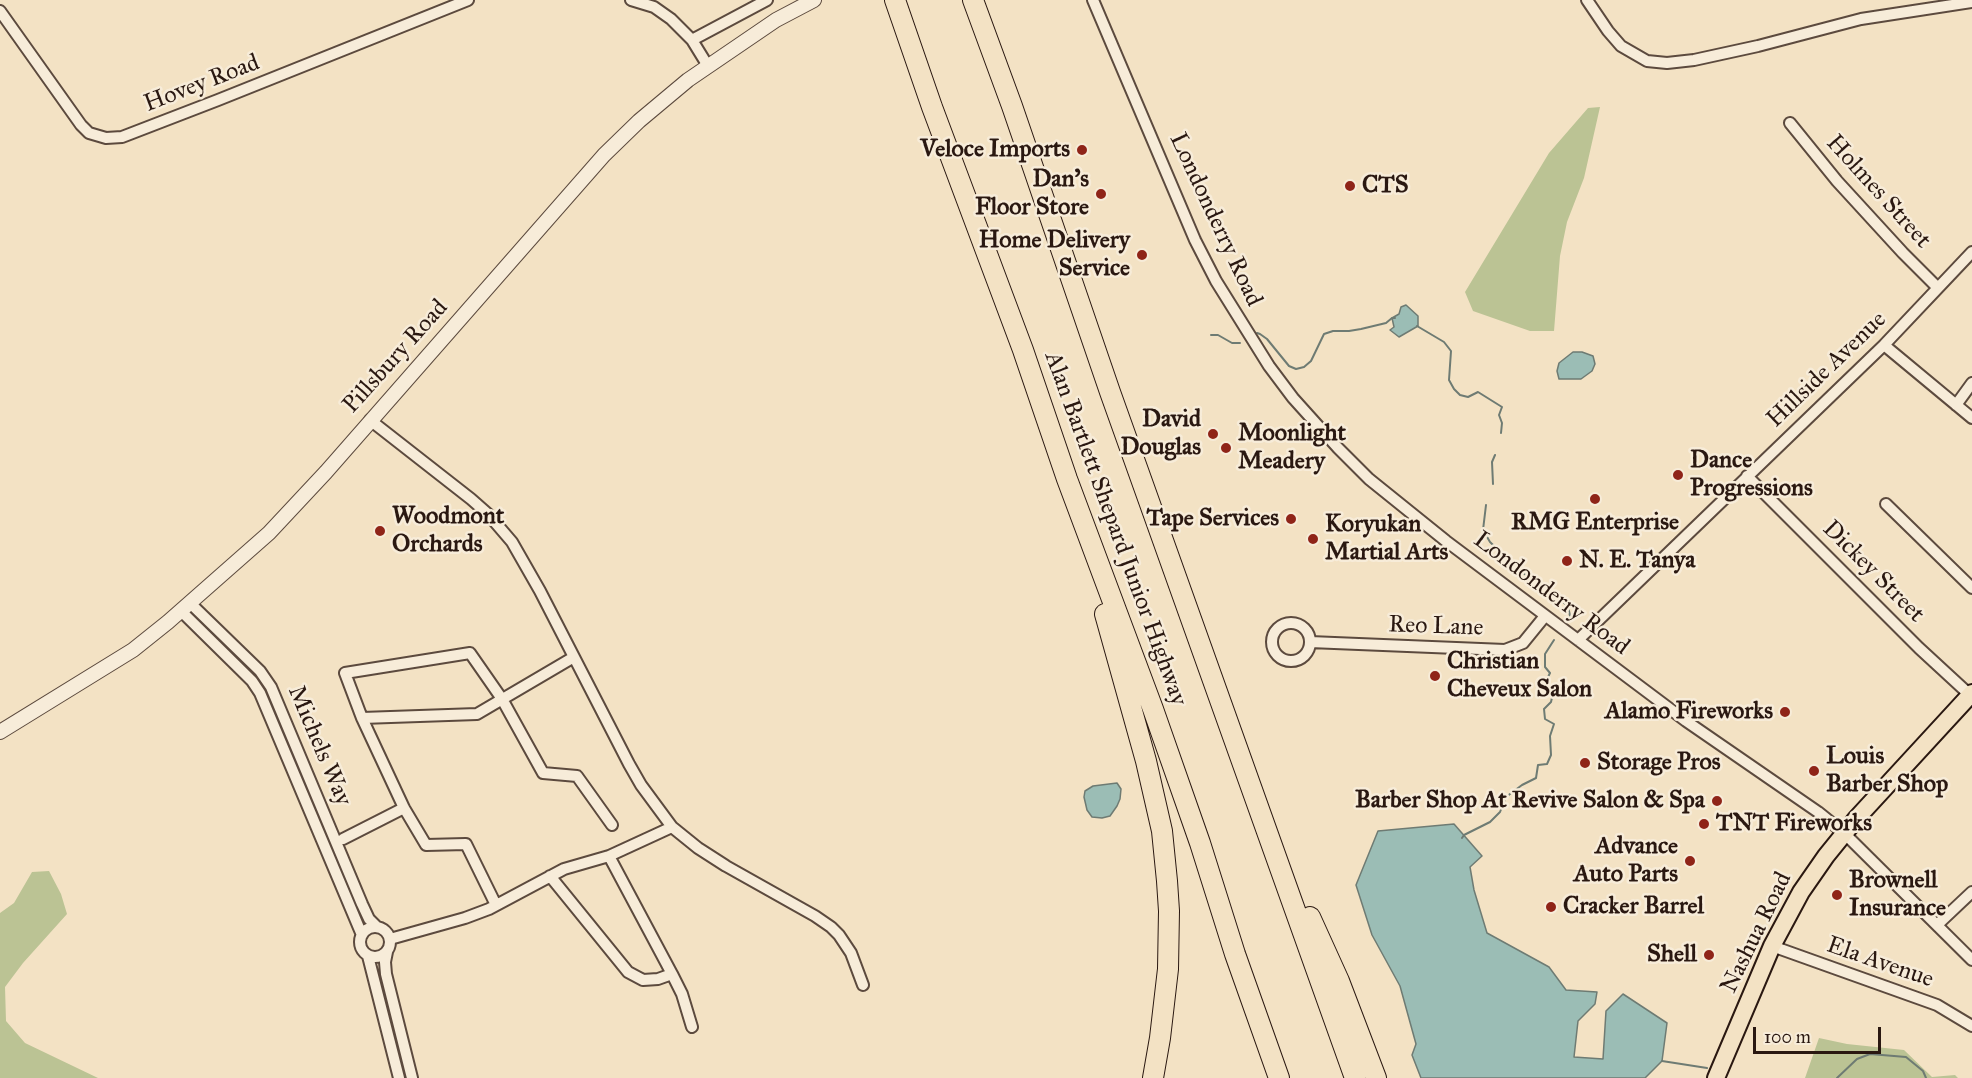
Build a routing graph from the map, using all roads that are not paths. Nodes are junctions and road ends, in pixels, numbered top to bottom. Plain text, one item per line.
1 (468, 0) edge
2 (631, 0) edge
3 (767, 0) edge
4 (814, 0) edge
5 (895, 0) edge
6 (973, 0) edge
7 (1093, 0) edge
8 (1587, 0) edge
9 (1972, 2) edge
10 (0, 11) edge
11 (692, 40) junction
12 (708, 66) junction
13 (1790, 123) dead end
14 (1972, 252) edge
15 (1938, 288) junction
16 (1884, 345) junction
17 (1972, 383) edge
18 (1956, 405) junction
19 (1972, 418) edge
20 (370, 420) junction
21 (1748, 476) junction
22 (1068, 479) junction
23 (1886, 504) dead end
24 (1972, 588) edge
25 (186, 607) junction
26 (1545, 616) junction
27 (1578, 640) junction
28 (1310, 642) dead end
29 (574, 657) junction
30 (502, 699) junction
31 (1970, 700) edge
32 (362, 718) junction
33 (0, 732) edge
34 (1256, 801) junction
35 (404, 808) junction
36 (612, 825) dead end
37 (672, 827) junction
38 (1844, 833) junction
39 (343, 839) dead end
40 (609, 856) junction
41 (550, 876) junction
42 (1972, 892) edge
43 (496, 905) junction
44 (1938, 924) junction
45 (377, 927) junction
46 (362, 935) junction
47 (390, 939) junction
48 (1772, 946) junction
49 (387, 952) junction
50 (368, 956) junction
51 (1972, 960) edge
52 (672, 974) junction
53 (862, 986) dead end
54 (1972, 1026) edge
55 (692, 1027) dead end
56 (399, 1078) edge
57 (412, 1078) edge
58 (1153, 1078) edge
59 (1279, 1078) edge
60 (1355, 1078) edge
61 (1376, 1078) edge
62 (1716, 1078) edge

1 - 10 street, Hovey Road
2 - 11 street
3 - 11 street
4 - 12 street, Pillsbury Road
5 - 22 highway, Alan Bartlett Shepard Junior Highway
6 - 34 highway, Alan Bartlett Shepard Junior Highway
7 - 26 street, Londonderry Road
8 - 9 street
11 - 12 street
12 - 20 street, Pillsbury Road
13 - 15 street, Holmes Street
14 - 15 street, Hillside Avenue
15 - 16 street, Hillside Avenue
16 - 18 street
16 - 21 street, Hillside Avenue
17 - 18 street
18 - 19 street
20 - 25 street, Pillsbury Road
20 - 29 street
21 - 27 street, Hillside Avenue
21 - 31 street, Dickey Street
22 - 58 highway
22 - 59 highway, Alan Bartlett Shepard Junior Highway
23 - 24 street
25 - 33 street, Pillsbury Road
25 - 45 street, Michels Way
25 - 46 street, Michels Way
26 - 27 street, Londonderry Road
26 - 28 street, Reo Lane
27 - 38 street, Londonderry Road
29 - 30 street
29 - 37 street
30 - 32 street
30 - 32 street
30 - 36 street
31 - 38 main road, Nashua Road
32 - 35 street
34 - 60 highway, Alan Bartlett Shepard Junior Highway
34 - 61 highway
35 - 39 street
35 - 43 street
37 - 40 street
37 - 53 street
38 - 44 street, Londonderry Road
38 - 48 main road, Nashua Road
40 - 41 street
40 - 52 street
41 - 43 street
41 - 52 street
42 - 44 street
43 - 47 street
44 - 51 street, Londonderry Road
45 - 46 street
45 - 47 street
46 - 50 street
47 - 49 street
48 - 54 street, Ela Avenue
48 - 62 main road, Nashua Road
49 - 50 street
49 - 57 street
50 - 56 street
52 - 55 street

